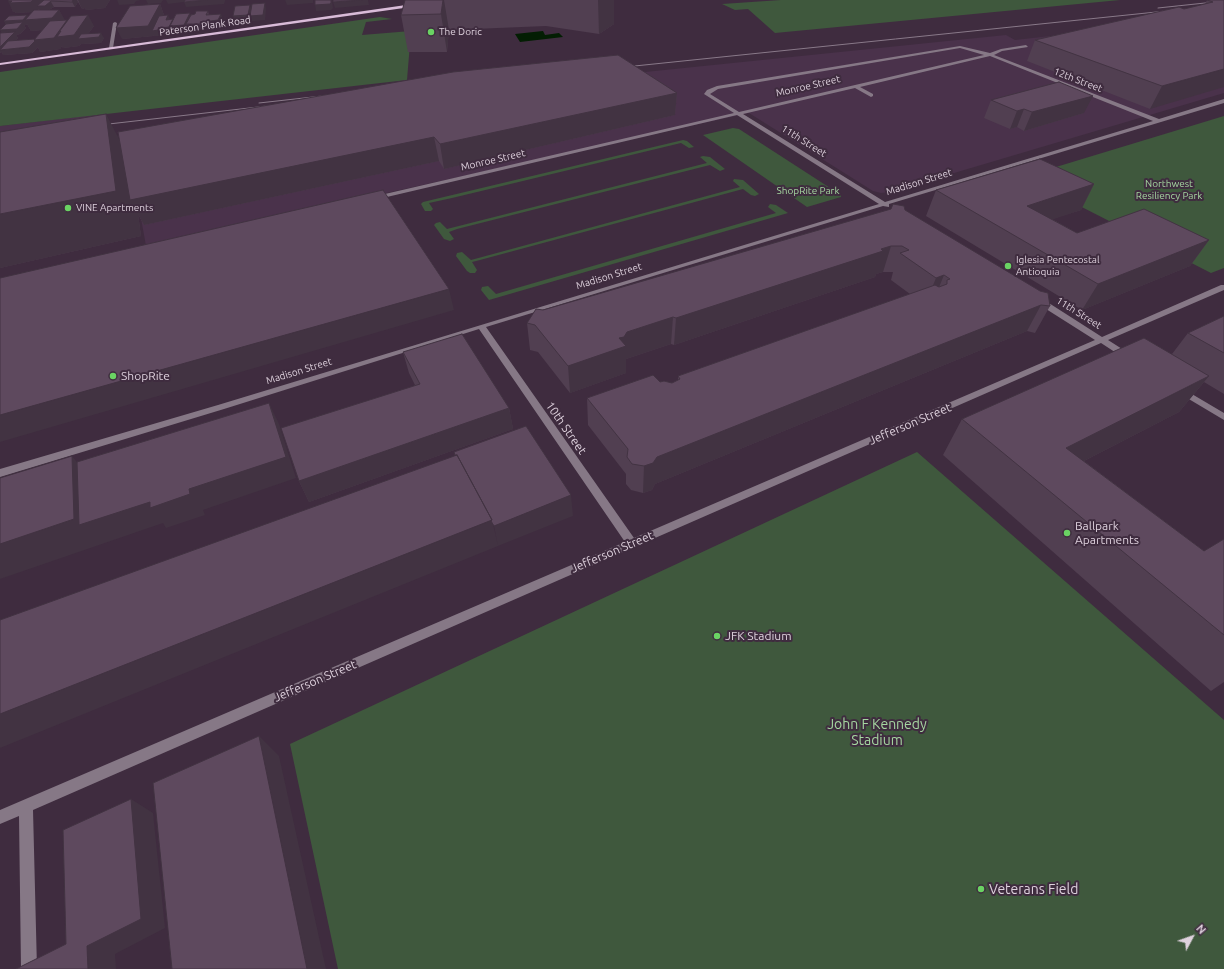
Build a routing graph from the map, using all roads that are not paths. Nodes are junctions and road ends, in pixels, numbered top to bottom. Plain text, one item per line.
1 (404, 0) edge
2 (406, 6) junction
3 (419, 6) edge
4 (115, 23) dead end
5 (1026, 46) dead end
6 (111, 48) junction
7 (990, 55) junction
8 (0, 64) edge
9 (855, 86) junction
10 (871, 95) dead end
11 (1224, 101) edge
12 (738, 113) junction
13 (1159, 121) junction
14 (368, 199) edge
15 (884, 204) junction
16 (897, 212) edge
17 (1224, 287) edge
18 (1031, 296) edge
19 (481, 326) junction
20 (1102, 340) junction
21 (1136, 362) edge
22 (1172, 384) edge
23 (1224, 417) edge
24 (0, 473) edge
25 (632, 544) junction
26 (26, 805) junction
27 (0, 817) edge
28 (29, 969) edge

1 - 2 main road
2 - 3 main road, Paterson Plank Road
2 - 6 main road, Paterson Plank Road
4 - 6 street
5 - 7 street, Monroe Street
6 - 8 main road, Paterson Plank Road
7 - 9 street, Monroe Street
7 - 12 street, 12th Street
7 - 13 street, 12th Street
9 - 10 street
9 - 12 street, Monroe Street
11 - 13 street, Madison Street
12 - 14 street, Monroe Street
12 - 15 street, 11th Street
13 - 15 street, Madison Street
15 - 16 street, 11th Street
15 - 19 street, Madison Street
17 - 20 street, Jefferson Street
18 - 20 street, 11th Street
19 - 24 street, Madison Street
19 - 25 street, 10th Street
20 - 21 street, 11th Street
20 - 25 street, Jefferson Street
22 - 23 street
25 - 26 street, Jefferson Street
26 - 27 street, Jefferson Street
26 - 28 street

